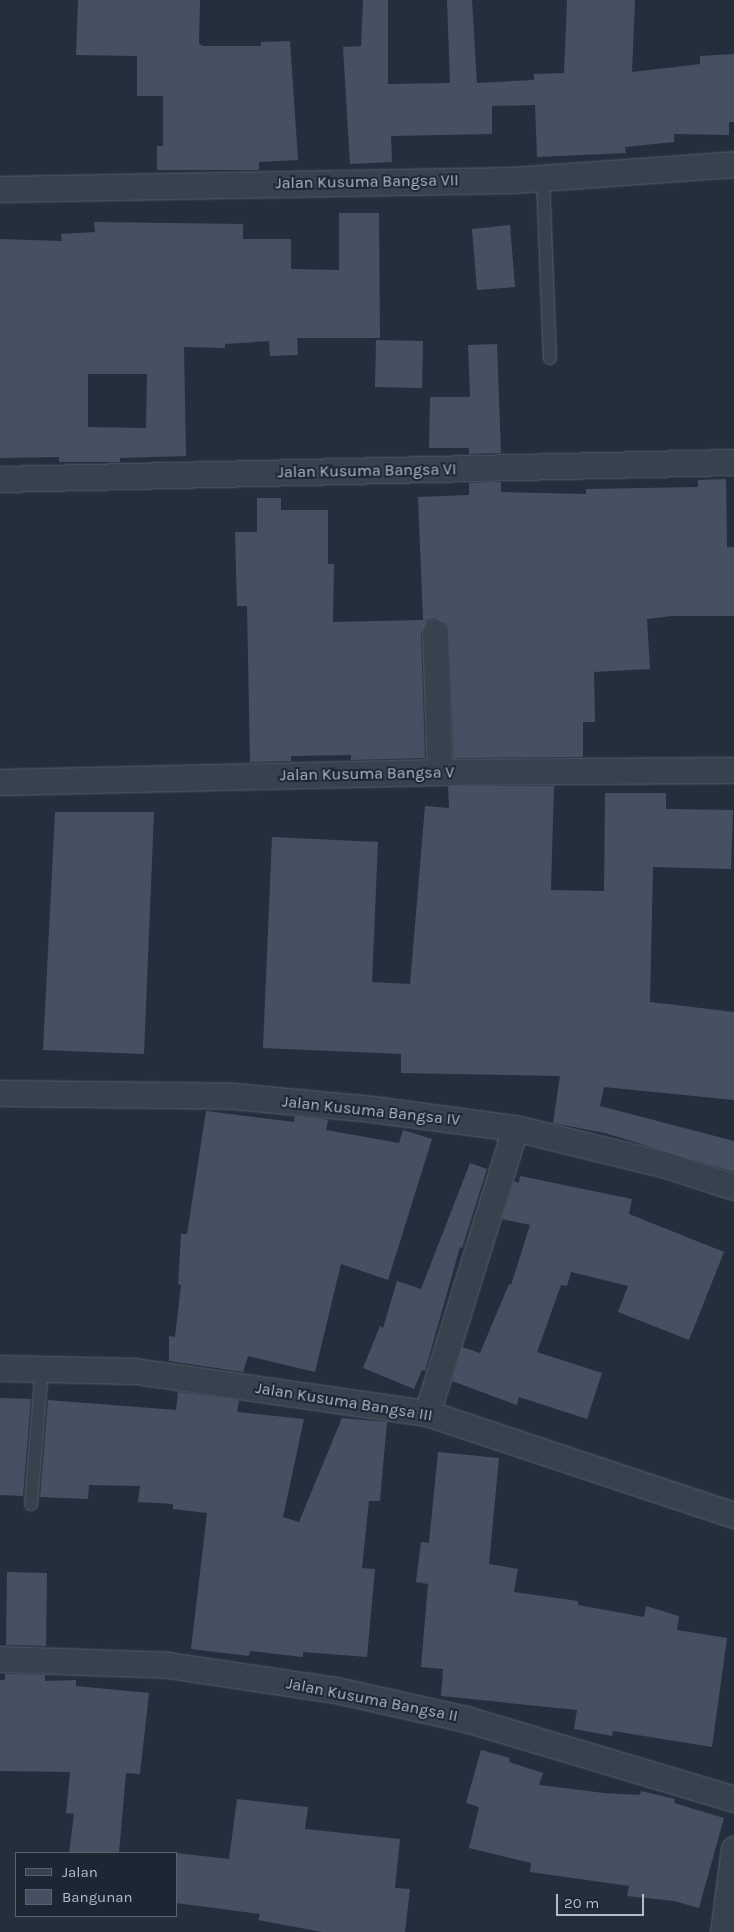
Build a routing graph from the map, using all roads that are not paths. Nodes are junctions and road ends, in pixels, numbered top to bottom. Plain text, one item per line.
1 (734, 164) edge
2 (543, 178) junction
3 (0, 189) edge
4 (550, 358) dead end
5 (734, 462) edge
6 (0, 480) edge
7 (435, 632) dead end
8 (734, 770) edge
9 (440, 772) junction
10 (0, 782) edge
11 (0, 1093) edge
12 (515, 1128) junction
13 (734, 1188) edge
14 (0, 1368) edge
15 (42, 1368) junction
16 (426, 1413) junction
17 (31, 1504) dead end
18 (734, 1515) edge
19 (0, 1659) edge
20 (734, 1799) edge
21 (734, 1849) edge
22 (723, 1932) edge

1 - 2 street, Jalan Kusuma Bangsa VII
2 - 3 street, Jalan Kusuma Bangsa VII
2 - 4 lane
5 - 6 street, Jalan Kusuma Bangsa VI
7 - 9 street
8 - 9 street, Jalan Kusuma Bangsa V
9 - 10 street, Jalan Kusuma Bangsa V
11 - 12 street, Jalan Kusuma Bangsa IV
12 - 13 street, Jalan Kusuma Bangsa IV
12 - 16 street
14 - 15 street, Jalan Kusuma Bangsa III
15 - 16 street, Jalan Kusuma Bangsa III
15 - 17 lane
16 - 18 street, Jalan Kusuma Bangsa III
19 - 20 street, Jalan Kusuma Bangsa II
21 - 22 street

